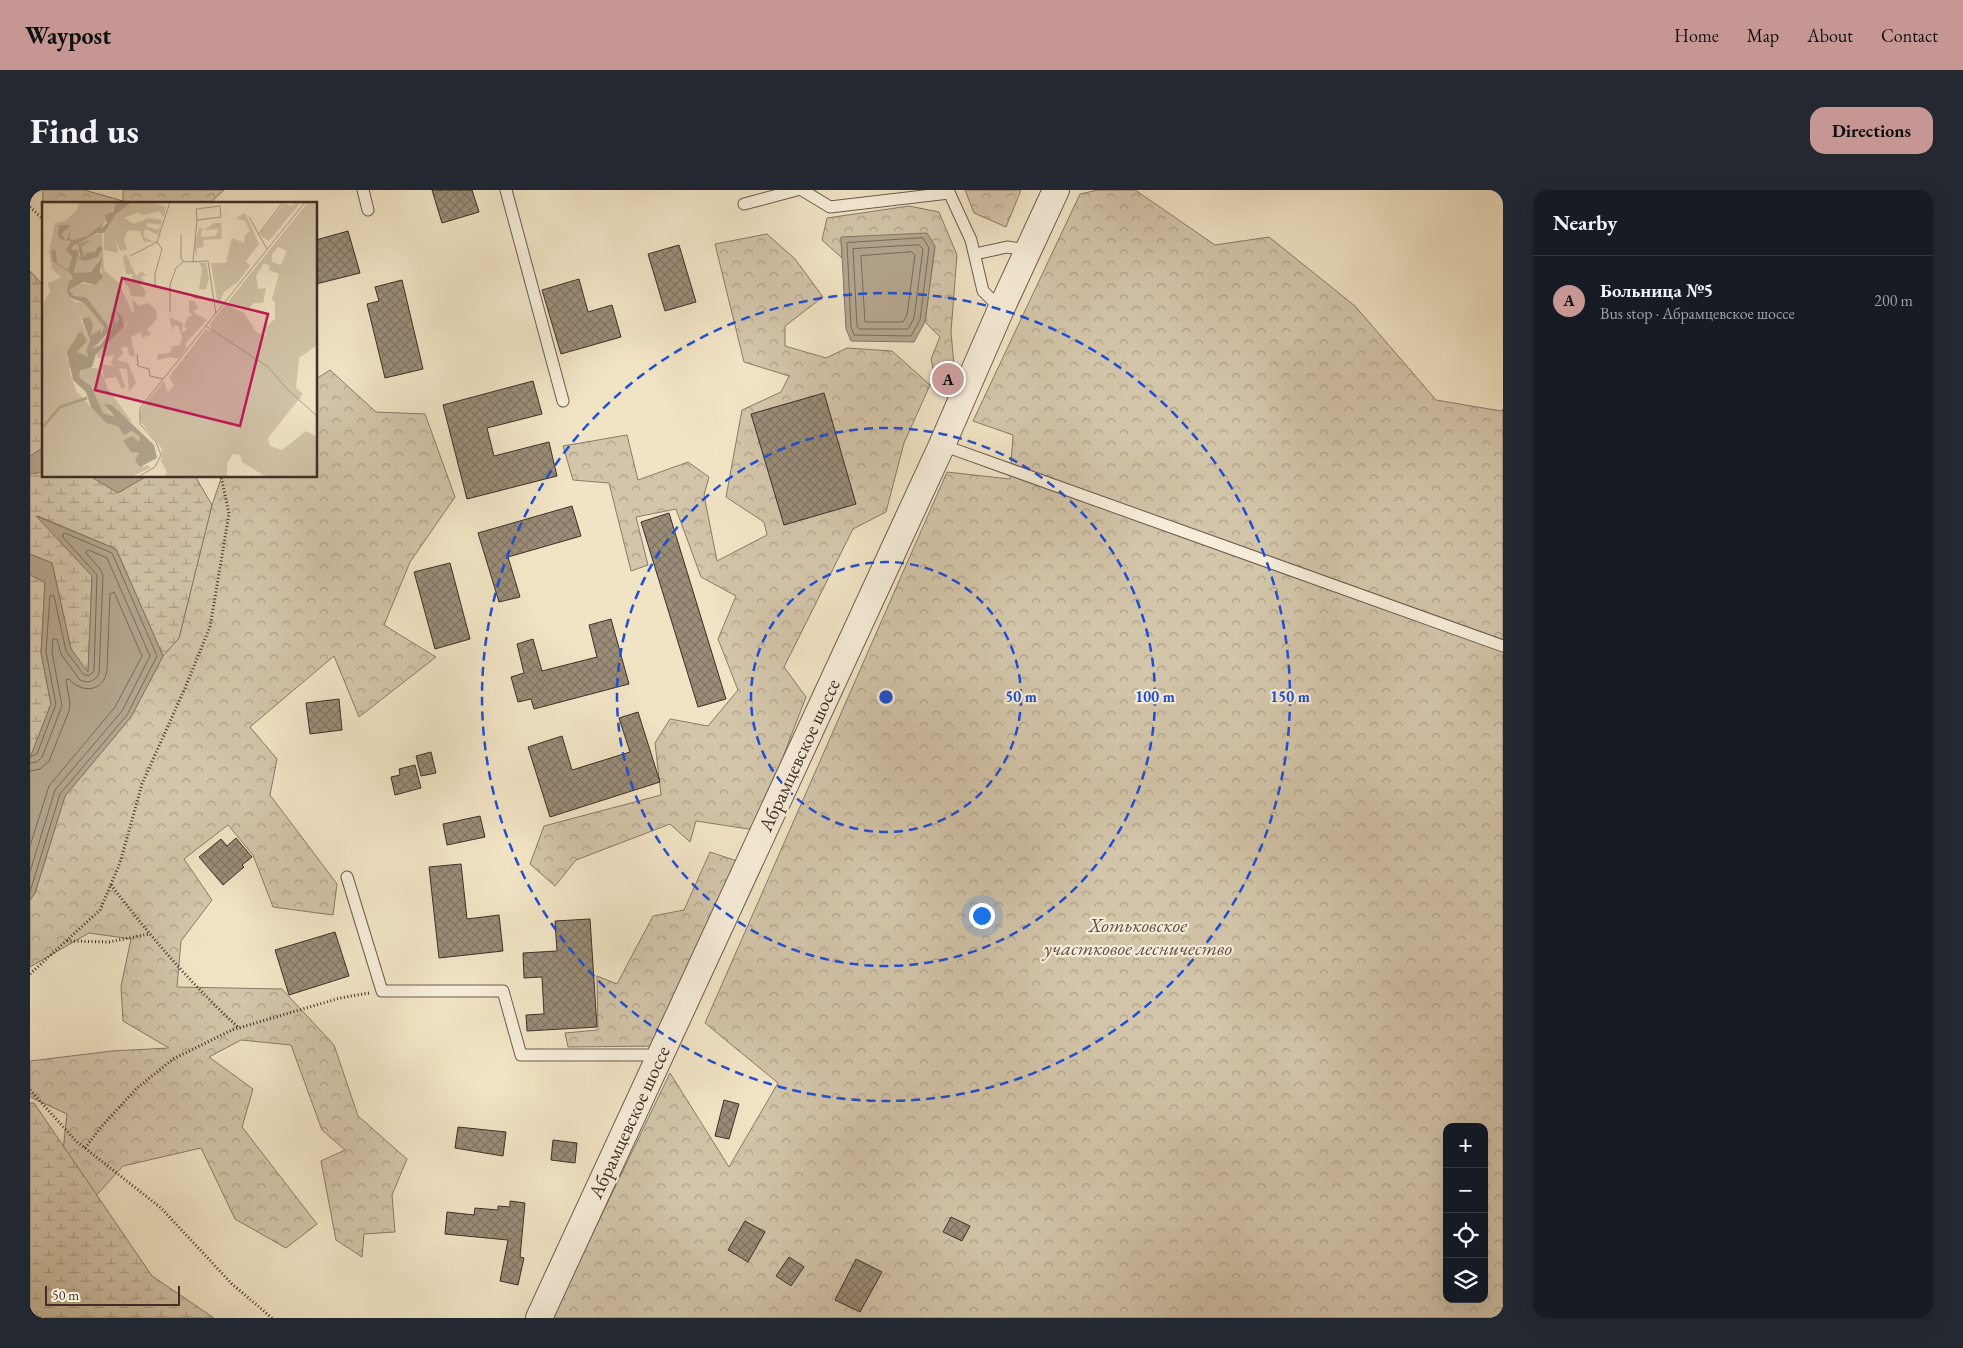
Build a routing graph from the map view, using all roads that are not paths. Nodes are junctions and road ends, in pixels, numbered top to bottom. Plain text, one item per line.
1 (363, 190) edge
2 (506, 190) edge
3 (797, 190) edge
4 (802, 190) edge
5 (1056, 190) edge
6 (948, 191) edge
7 (744, 204) dead end
8 (368, 210) dead end
9 (1028, 250) junction
10 (975, 254) junction
11 (1001, 309) junction
12 (563, 401) dead end
13 (942, 445) junction
14 (1503, 646) edge
15 (347, 876) dead end
16 (660, 1055) junction
17 (538, 1318) edge

1 - 8 lane
2 - 12 lane
3 - 7 lane
4 - 6 lane
5 - 9 street, Абрамцевское шоссе
6 - 10 lane
9 - 10 lane
9 - 11 street, Абрамцевское шоссе
10 - 11 lane
11 - 13 street, Абрамцевское шоссе
13 - 14 lane
13 - 16 street, Абрамцевское шоссе
15 - 16 lane
16 - 17 street, Абрамцевское шоссе

